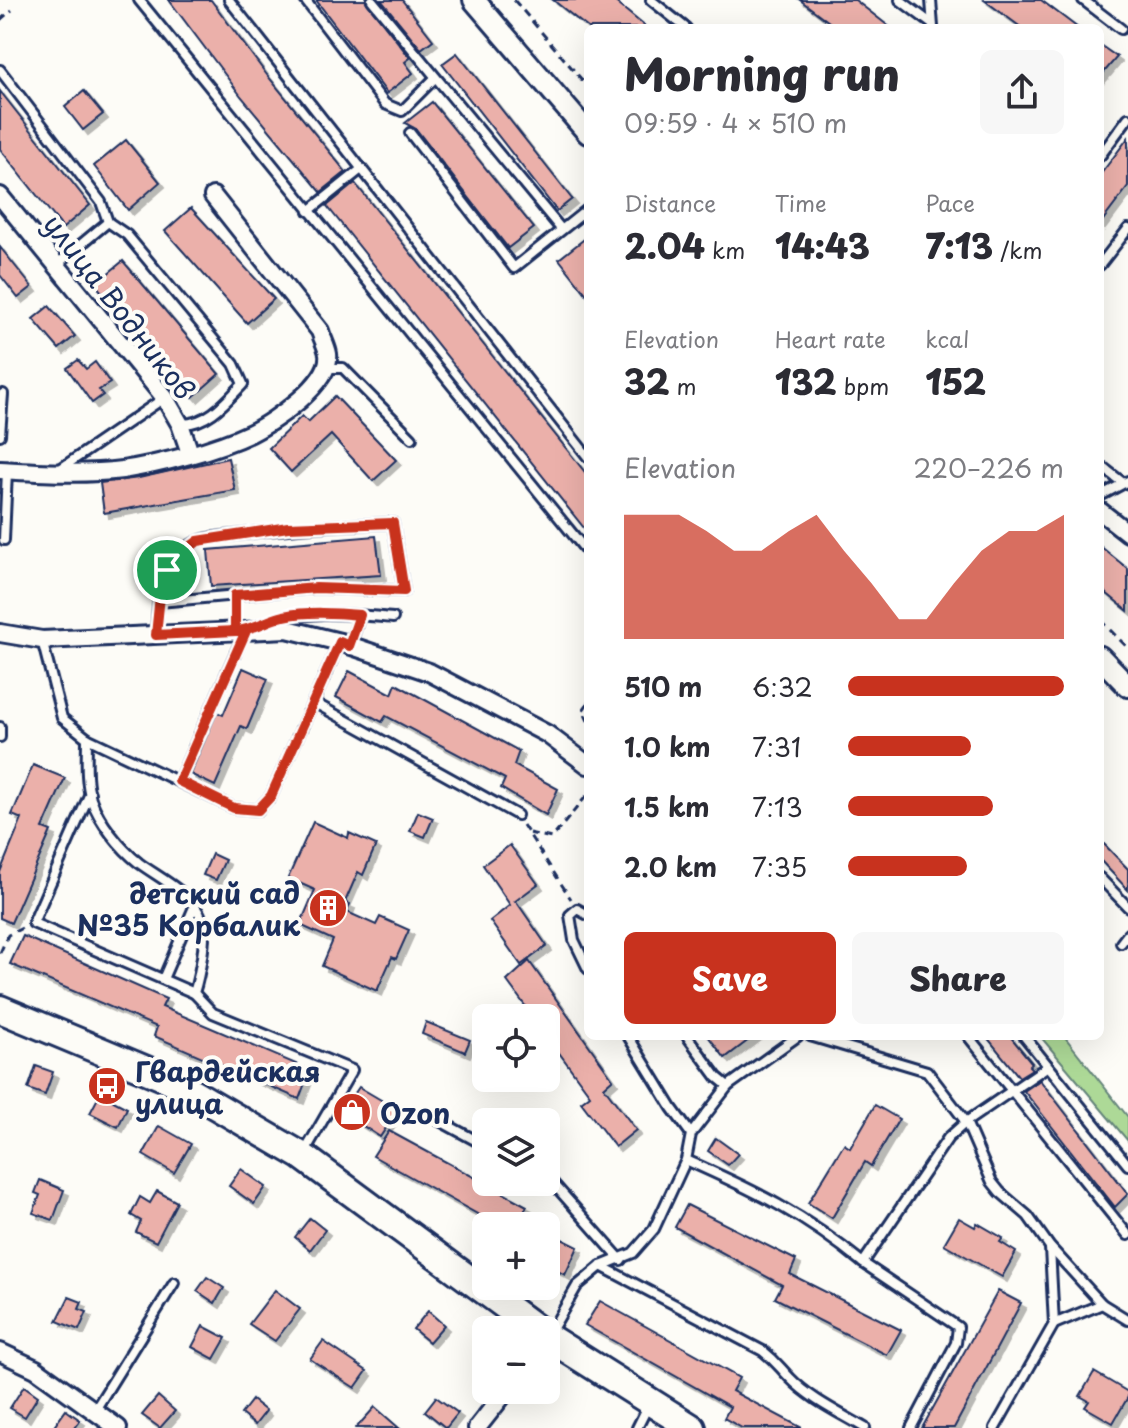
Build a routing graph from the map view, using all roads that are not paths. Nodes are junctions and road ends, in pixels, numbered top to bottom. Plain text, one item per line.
1 (139, 0) edge
2 (229, 0) edge
3 (305, 0) edge
4 (372, 0) edge
5 (474, 0) edge
6 (651, 0) edge
7 (900, 0) edge
8 (931, 0) edge
9 (1083, 0) edge
10 (681, 24) edge
11 (930, 24) edge
12 (933, 24) edge
13 (1121, 29) dead end
14 (0, 70) edge
15 (435, 78) junction
16 (1128, 118) edge
17 (584, 128) edge
18 (410, 133) dead end
19 (1104, 151) edge
20 (360, 170) junction
21 (0, 196) edge
22 (213, 196) dead end
23 (309, 211) junction
24 (584, 212) edge
25 (108, 222) junction
26 (561, 229) junction
27 (1128, 229) edge
28 (1104, 260) edge
29 (55, 266) junction
30 (325, 368) junction
31 (3, 394) dead end
32 (165, 398) junction
33 (180, 424) junction
34 (0, 435) edge
35 (412, 438) dead end
36 (584, 452) edge
37 (190, 453) junction
38 (1104, 468) edge
39 (4, 470) edge
40 (54, 473) junction
41 (1126, 482) edge
42 (1104, 494) edge
43 (1104, 514) edge
44 (1128, 533) edge
45 (4, 540) dead end
46 (584, 548) edge
47 (159, 602) junction
48 (360, 615) junction
49 (393, 618) dead end
50 (246, 631) junction
51 (0, 633) edge
52 (156, 635) junction
53 (42, 640) junction
54 (345, 644) junction
55 (1104, 661) edge
56 (1128, 686) edge
57 (313, 702) junction
58 (0, 727) edge
59 (0, 737) edge
60 (87, 738) junction
61 (584, 762) edge
62 (179, 781) junction
63 (90, 793) junction
64 (517, 815) road end
65 (1104, 882) edge
66 (194, 907) junction
67 (1128, 907) edge
68 (584, 913) edge
69 (1128, 934) edge
70 (1121, 943) dead end
71 (584, 961) edge
72 (163, 979) junction
73 (194, 993) junction
74 (0, 1009) edge
75 (631, 1040) edge
76 (690, 1040) edge
77 (792, 1040) edge
78 (823, 1040) edge
79 (971, 1040) edge
80 (1027, 1040) edge
81 (1048, 1066) junction
82 (728, 1086) junction
83 (1012, 1093) junction
84 (427, 1114) dead end
85 (966, 1122) junction
86 (691, 1134) junction
87 (472, 1138) edge
88 (302, 1156) junction
89 (686, 1160) junction
90 (1128, 1165) edge
91 (560, 1191) edge
92 (1128, 1235) edge
93 (1050, 1247) junction
94 (621, 1260) junction
95 (863, 1263) junction
96 (601, 1266) junction
97 (174, 1283) dead end
98 (1102, 1304) junction
99 (517, 1316) edge
100 (557, 1316) edge
101 (1128, 1320) edge
102 (1054, 1324) junction
103 (560, 1346) edge
104 (0, 1352) edge
105 (650, 1402) junction
106 (496, 1404) edge
107 (95, 1410) junction
108 (118, 1428) edge
109 (477, 1428) edge
110 (637, 1428) edge
111 (692, 1428) edge
112 (865, 1428) edge
113 (911, 1428) edge
114 (995, 1428) edge

1 - 23 lane
2 - 20 lane
3 - 15 lane
4 - 15 lane
5 - 17 street
6 - 10 lane
7 - 11 lane
8 - 12 lane
9 - 13 lane
14 - 25 lane
15 - 26 lane
16 - 19 lane
18 - 26 lane
20 - 23 lane
20 - 36 lane
21 - 29 street, улица Водников
22 - 30 street
23 - 46 lane
24 - 26 lane
25 - 29 lane
25 - 33 lane
27 - 28 lane
29 - 32 street, улица Водников
30 - 35 lane
30 - 37 street
31 - 34 lane
32 - 33 street, улица Водников
32 - 40 lane
33 - 37 street, улица Водников
37 - 40 street
38 - 41 lane
39 - 40 street
39 - 45 lane
41 - 42 lane
43 - 44 street
47 - 47 lane
47 - 52 lane
48 - 49 lane
48 - 50 lane
48 - 54 lane
50 - 52 street
50 - 54 street
50 - 62 lane
51 - 53 street
52 - 53 street
53 - 60 lane
54 - 57 lane
54 - 61 street
55 - 56 street
57 - 62 lane
57 - 64 lane
58 - 59 lane
60 - 62 lane
60 - 63 lane
63 - 66 lane
63 - 72 lane
65 - 67 lane
66 - 72 lane
66 - 73 lane
68 - 71 lane
69 - 70 lane
72 - 73 lane
73 - 88 lane
74 - 88 main road
75 - 86 lane
76 - 82 lane
77 - 82 lane
78 - 85 lane
79 - 83 lane
80 - 81 lane
81 - 83 lane
81 - 90 lane
82 - 86 lane
83 - 85 lane
83 - 92 lane
84 - 87 lane
85 - 93 lane
85 - 95 lane
86 - 89 lane
88 - 99 main road
89 - 94 lane
89 - 95 lane
91 - 94 lane
93 - 98 lane
93 - 102 lane
94 - 96 lane
95 - 113 lane
96 - 100 lane
96 - 112 lane
97 - 107 lane
98 - 101 lane
98 - 102 lane
102 - 114 lane
103 - 105 main road
104 - 107 street
105 - 110 lane
105 - 111 main road
106 - 109 street
107 - 108 street

